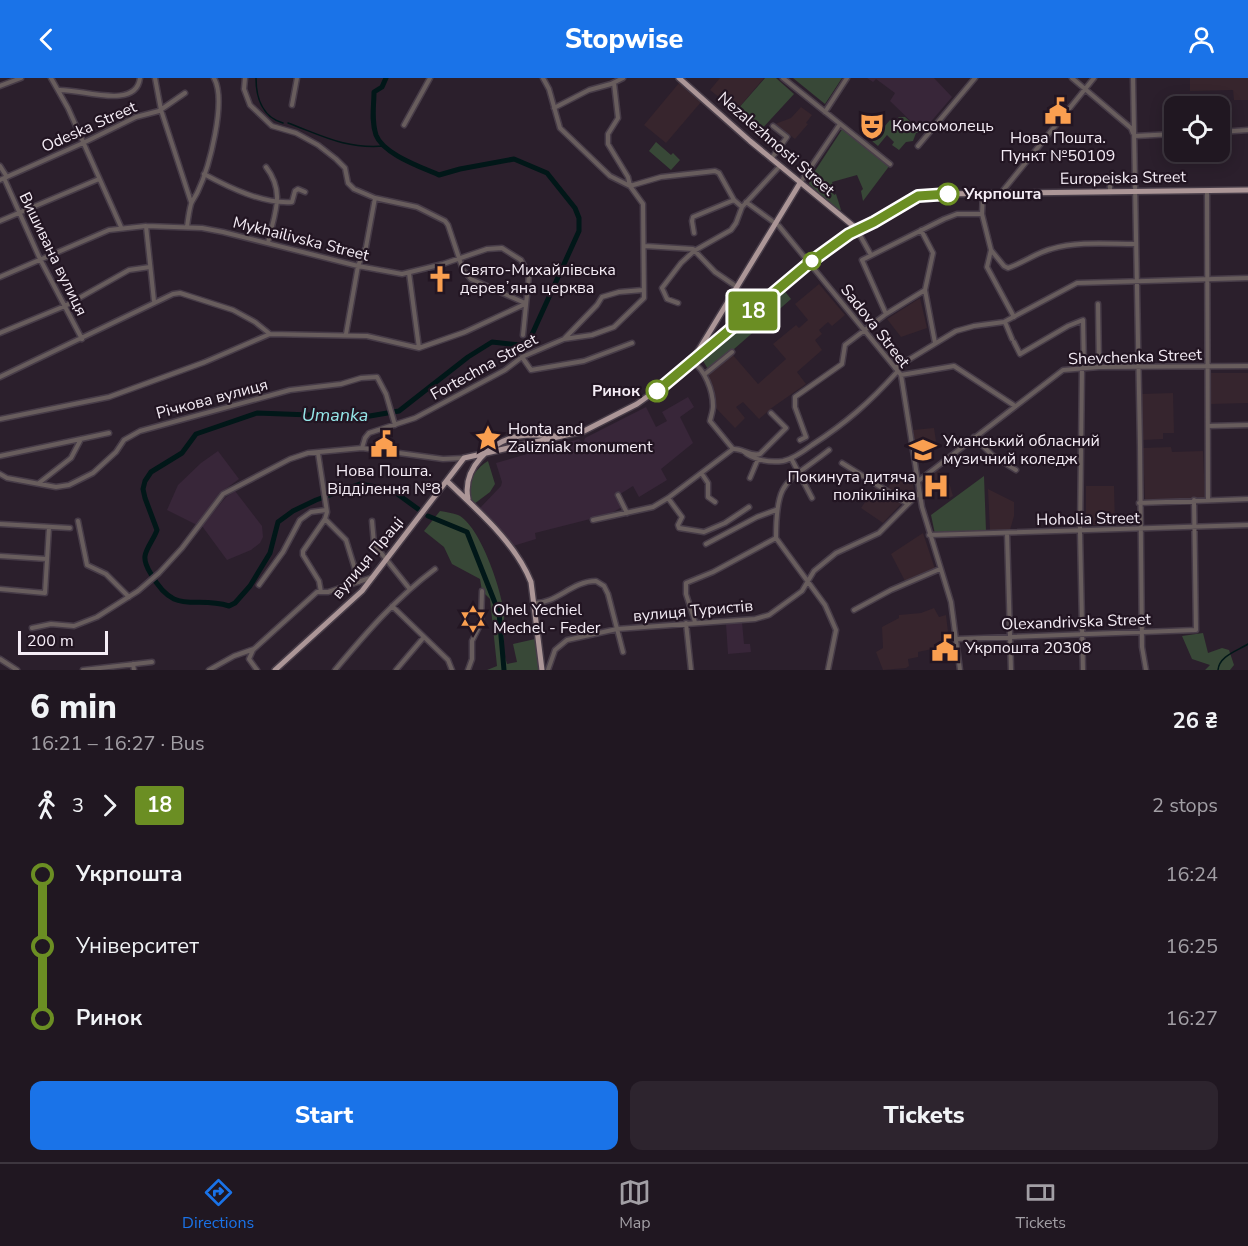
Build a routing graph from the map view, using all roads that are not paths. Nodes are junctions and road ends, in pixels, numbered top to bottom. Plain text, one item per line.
1 (21, 78) edge
2 (51, 78) edge
3 (140, 78) edge
4 (155, 78) edge
5 (214, 78) edge
6 (245, 78) edge
7 (297, 78) edge
8 (543, 78) edge
9 (623, 78) edge
10 (679, 78) edge
11 (783, 78) edge
12 (847, 78) edge
13 (975, 78) edge
14 (1072, 78) edge
15 (1094, 78) edge
16 (1133, 78) edge
17 (431, 79) edge
18 (614, 83) junction
19 (0, 86) edge
20 (1084, 89) junction
21 (58, 90) junction
22 (185, 93) dead end
23 (292, 105) dead end
24 (554, 108) junction
25 (161, 110) junction
26 (825, 112) junction
27 (840, 124) junction
28 (404, 125) dead end
29 (773, 126) dead end
30 (1248, 130) edge
31 (1230, 131) edge
32 (1164, 135) edge
33 (1135, 136) junction
34 (83, 143) junction
35 (918, 146) dead end
36 (771, 159) junction
37 (890, 164) dead end
38 (0, 166) edge
39 (780, 166) junction
40 (266, 167) dead end
41 (204, 174) junction
42 (1134, 177) junction
43 (4, 179) edge
44 (99, 179) junction
45 (800, 183) junction
46 (630, 186) junction
47 (1248, 190) edge
48 (1207, 191) junction
49 (305, 192) dead end
50 (1110, 192) junction
51 (1134, 192) junction
52 (982, 193) junction
53 (1001, 193) junction
54 (375, 198) junction
55 (734, 200) junction
56 (192, 202) junction
57 (278, 202) junction
58 (744, 205) junction
59 (20, 213) junction
60 (982, 214) junction
61 (0, 221) edge
62 (776, 223) junction
63 (146, 226) junction
64 (187, 226) junction
65 (121, 227) junction
66 (857, 229) junction
67 (921, 230) junction
68 (694, 233) dead end
69 (268, 243) junction
70 (1135, 244) junction
71 (645, 246) junction
72 (694, 250) junction
73 (991, 250) junction
74 (871, 255) junction
75 (40, 259) junction
76 (460, 259) junction
77 (809, 263) junction
78 (358, 266) junction
79 (150, 267) junction
80 (409, 273) junction
81 (0, 277) edge
82 (1248, 278) edge
83 (1207, 279) junction
84 (1136, 281) junction
85 (737, 287) junction
86 (643, 290) junction
87 (925, 290) junction
88 (154, 301) junction
89 (526, 303) junction
90 (678, 303) dead end
91 (1098, 304) dead end
92 (65, 306) junction
93 (886, 314) junction
94 (1014, 317) junction
95 (1005, 322) junction
96 (864, 330) junction
97 (0, 333) edge
98 (270, 334) junction
99 (346, 334) junction
100 (523, 335) dead end
101 (81, 339) junction
102 (564, 339) junction
103 (632, 342) dead end
104 (935, 343) junction
105 (703, 344) junction
106 (710, 347) junction
107 (419, 348) junction
108 (732, 352) dead end
109 (522, 357) junction
110 (692, 362) junction
111 (1208, 366) junction
112 (1248, 366) edge
113 (1099, 367) junction
114 (1138, 367) junction
115 (1083, 368) junction
116 (898, 372) junction
117 (704, 375) junction
118 (0, 377) edge
119 (1015, 406) junction
120 (771, 413) dead end
121 (0, 419) edge
122 (395, 425) junction
123 (1248, 425) edge
124 (1208, 426) junction
125 (110, 433) dead end
126 (518, 436) junction
127 (563, 436) junction
128 (974, 436) junction
129 (81, 439) junction
130 (800, 440) dead end
131 (520, 446) junction
132 (362, 448) junction
133 (733, 449) junction
134 (829, 450) dead end
135 (743, 451) junction
136 (318, 452) junction
137 (487, 452) junction
138 (0, 456) edge
139 (464, 458) junction
140 (791, 458) junction
141 (758, 459) junction
142 (842, 463) dead end
143 (1016, 470) dead end
144 (799, 471) junction
145 (0, 474) edge
146 (702, 474) junction
147 (750, 478) dead end
148 (447, 481) junction
149 (917, 482) junction
150 (39, 483) junction
151 (919, 492) junction
152 (618, 495) dead end
153 (668, 498) junction
154 (812, 498) dead end
155 (1208, 499) junction
156 (1248, 499) edge
157 (1194, 500) junction
158 (468, 501) junction
159 (715, 502) dead end
160 (1139, 503) junction
161 (908, 504) junction
162 (750, 507) dead end
163 (326, 510) junction
164 (776, 510) junction
165 (627, 513) junction
166 (325, 519) junction
167 (593, 520) dead end
168 (78, 521) dead end
169 (372, 521) dead end
170 (0, 524) edge
171 (1248, 525) edge
172 (49, 527) junction
173 (1194, 527) junction
174 (70, 528) dead end
175 (1139, 530) junction
176 (1007, 532) junction
177 (1080, 532) junction
178 (929, 535) junction
179 (776, 538) junction
180 (706, 544) dead end
181 (0, 556) edge
182 (47, 559) junction
183 (387, 561) junction
184 (435, 569) dead end
185 (940, 569) junction
186 (374, 577) junction
187 (359, 582) junction
188 (808, 583) junction
189 (259, 585) dead end
190 (409, 588) junction
191 (0, 589) edge
192 (482, 591) dead end
193 (321, 592) junction
194 (129, 597) junction
195 (534, 603) junction
196 (392, 606) junction
197 (854, 610) dead end
198 (695, 622) junction
199 (686, 623) junction
200 (32, 628) dead end
201 (617, 629) junction
202 (1142, 631) junction
203 (1081, 633) junction
204 (1009, 636) junction
205 (424, 637) junction
206 (956, 639) junction
207 (254, 649) junction
208 (623, 652) dead end
209 (0, 659) edge
210 (153, 662) dead end
211 (133, 664) junction
212 (17, 670) edge
213 (83, 670) edge
214 (134, 670) edge
215 (209, 670) edge
216 (257, 670) edge
217 (275, 670) edge
218 (335, 670) edge
219 (396, 670) edge
220 (452, 670) edge
221 (468, 670) edge
222 (542, 670) edge
223 (549, 670) edge
224 (691, 670) edge
225 (828, 670) edge
226 (960, 670) edge
227 (1011, 670) edge
228 (1083, 670) edge
229 (1146, 670) edge

1 - 19 street
2 - 21 street
3 - 21 street
4 - 25 street
5 - 41 street
6 - 54 street
7 - 23 street
8 - 24 street
9 - 18 street
10 - 36 main road, Nezalezhnosti Street
11 - 26 street
12 - 26 street
13 - 35 street
14 - 20 street
15 - 20 street
16 - 33 street
17 - 28 street
18 - 24 street
18 - 46 street
20 - 33 street
20 - 53 street
21 - 34 street
22 - 25 street, Odeska Street
24 - 46 street
25 - 34 street, Odeska Street
25 - 56 street
26 - 27 street
27 - 37 street
27 - 45 street
29 - 36 street
30 - 31 street
32 - 33 street
33 - 42 street
34 - 43 street, Odeska Street
34 - 44 street
36 - 39 main road, Nezalezhnosti Street
38 - 43 street, Вишивана вулиця
39 - 45 main road, Nezalezhnosti Street
39 - 58 street
40 - 57 street
41 - 56 street
41 - 57 street
42 - 50 street
42 - 51 street
43 - 59 street, Вишивана вулиця
44 - 59 street
44 - 65 street
45 - 62 main road
45 - 66 main road, Nezalezhnosti Street
46 - 55 street, Sadova Street
46 - 71 street, Fortechna Street
47 - 48 main road, Europeiska Street
48 - 51 main road, Europeiska Street
48 - 83 street
49 - 57 street
50 - 51 main road, Europeiska Street
50 - 53 main road, Europeiska Street
51 - 70 street
52 - 53 main road, Europeiska Street
52 - 60 street
52 - 66 main road, Europeiska Street
54 - 76 street
54 - 78 street
55 - 58 street, Sadova Street
55 - 68 street
56 - 64 street
57 - 69 street
58 - 62 street, Sadova Street
58 - 72 street
59 - 61 street
59 - 75 street, Вишивана вулиця
60 - 67 street
60 - 73 street
62 - 77 street, Sadova Street
62 - 85 main road
63 - 64 street, Mykhailivska Street
63 - 65 street, Mykhailivska Street
63 - 79 street
64 - 69 street, Mykhailivska Street
65 - 75 street, Mykhailivska Street
66 - 74 street
66 - 77 main road
67 - 74 street
67 - 87 street
69 - 78 street, Mykhailivska Street
70 - 73 street
70 - 84 street
71 - 72 street
71 - 86 street, Fortechna Street
72 - 85 street
72 - 90 street
73 - 94 street
74 - 93 street
75 - 81 street, Mykhailivska Street
75 - 92 street, Вишивана вулиця
76 - 80 street, Mykhailivska Street
76 - 89 street
76 - 89 street, Mykhailivska Street
77 - 96 street, Sadova Street
77 - 106 main road
78 - 80 street, Mykhailivska Street
78 - 99 street
79 - 88 street
79 - 92 street
80 - 107 street
82 - 83 street
83 - 84 street
83 - 111 street
84 - 94 street
84 - 114 street
85 - 105 main road
86 - 102 street
86 - 102 street, Fortechna Street
87 - 93 street
87 - 104 street
88 - 98 street
88 - 101 street
89 - 100 street, Mykhailivska Street
89 - 107 street
91 - 113 street
92 - 97 street
92 - 101 street, Вишивана вулиця
93 - 96 street
94 - 95 street
95 - 104 street
95 - 115 street
96 - 116 street, Sadova Street
96 - 130 street
98 - 99 street
98 - 121 street
99 - 107 street
101 - 118 street
102 - 109 street, Fortechna Street
103 - 109 street
104 - 116 street
105 - 106 main road
105 - 110 main road
106 - 110 main road
108 - 117 street
109 - 122 street, Fortechna Street
110 - 117 street
110 - 127 main road
111 - 112 street, Shevchenka Street
111 - 114 street, Shevchenka Street
111 - 124 street
113 - 114 street, Shevchenka Street
113 - 115 street, Shevchenka Street
114 - 160 street
115 - 119 street, Shevchenka Street
115 - 177 street
116 - 119 street
116 - 140 street
116 - 149 street, Sadova Street
117 - 133 street
119 - 128 street, Shevchenka Street
120 - 135 street
122 - 132 street, Fortechna Street
122 - 150 street, Річкова вулиця
123 - 124 street
124 - 155 street
125 - 129 street
126 - 127 main road
126 - 131 main road
126 - 137 main road
127 - 131 main road
128 - 143 street
128 - 149 street, Shevchenka Street
129 - 138 street
129 - 150 street
131 - 137 main road
132 - 136 street
132 - 139 street
133 - 135 street
133 - 146 street
134 - 144 street
135 - 141 street
136 - 163 street
136 - 194 street
137 - 139 main road
137 - 158 main road
139 - 148 main road, вулиця Праці
140 - 141 street
140 - 144 street
141 - 147 street
142 - 161 street
144 - 154 street
144 - 164 street
145 - 150 street
146 - 153 street
146 - 159 street
148 - 158 main road
148 - 183 main road, вулиця Праці
149 - 151 street, Sadova Street
151 - 161 street, вулиця Туристів
151 - 178 street, Sadova Street
152 - 165 street
153 - 162 street
153 - 165 street
155 - 156 street
155 - 157 street
157 - 160 street
157 - 173 street
158 - 195 main road
160 - 175 street
161 - 188 street, вулиця Туристів
163 - 166 street
163 - 189 street
164 - 179 street
164 - 180 street
165 - 167 street
166 - 187 street
166 - 193 street
168 - 194 street
169 - 183 street
170 - 172 street
171 - 173 street, Hoholia Street
172 - 174 street
172 - 182 street
173 - 175 street, Hoholia Street
173 - 202 street, Olexandrivska Street
175 - 177 street, Hoholia Street
175 - 202 street
176 - 177 street, Hoholia Street
176 - 178 street, Hoholia Street
176 - 204 street
177 - 203 street
178 - 185 street, Sadova Street
179 - 188 street
179 - 198 street
181 - 182 street
182 - 191 street
183 - 186 main road, вулиця Праці
183 - 190 street
184 - 190 street
185 - 197 street
185 - 206 street, Sadova Street
186 - 187 street
186 - 217 main road, вулиця Праці
187 - 193 street
188 - 198 street, вулиця Туристів
188 - 225 street
190 - 196 street
192 - 221 street
193 - 207 street
194 - 200 street
195 - 201 street
195 - 222 main road
196 - 205 street
196 - 218 street
198 - 199 street, вулиця Туристів
199 - 201 street, вулиця Туристів
199 - 224 street
201 - 208 street
201 - 223 street, вулиця Туристів
202 - 203 street, Olexandrivska Street
202 - 229 street
203 - 204 street, Olexandrivska Street
203 - 228 street
204 - 206 street, Olexandrivska Street
204 - 227 street
205 - 219 street
205 - 220 street
206 - 226 street, Sadova Street
207 - 215 street
207 - 216 street
209 - 212 street
210 - 211 street
211 - 213 street
211 - 214 street

